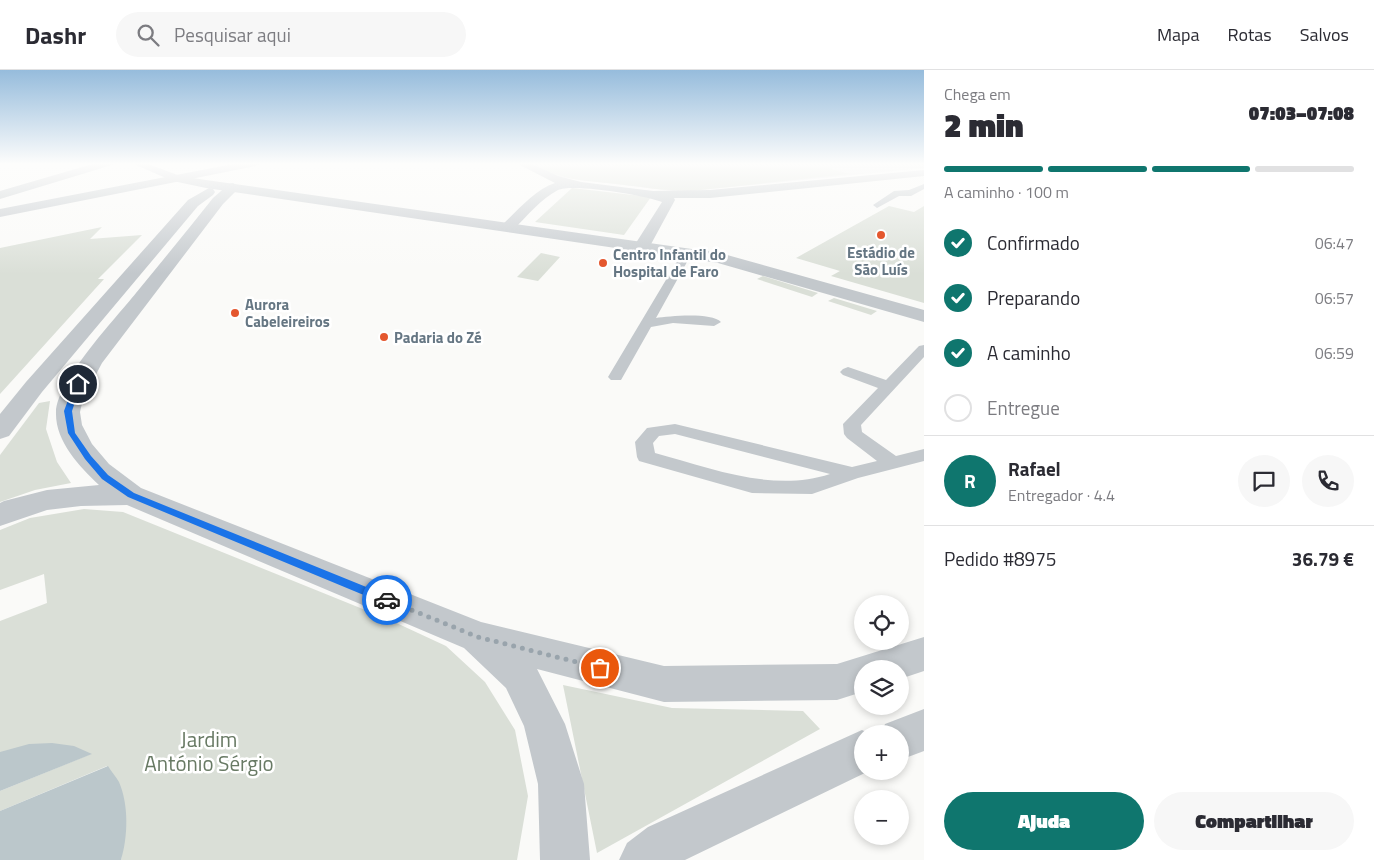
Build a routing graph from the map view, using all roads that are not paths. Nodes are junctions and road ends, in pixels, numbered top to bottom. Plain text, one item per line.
1 (65, 200) edge
2 (199, 200) edge
3 (219, 200) edge
4 (324, 200) edge
5 (540, 200) edge
6 (669, 200) edge
7 (886, 200) edge
8 (877, 205) dead end
9 (0, 212) edge
10 (509, 226) junction
11 (642, 246) junction
12 (687, 253) junction
13 (662, 296) junction
14 (924, 316) edge
15 (646, 324) junction
16 (924, 349) edge
17 (848, 372) dead end
18 (616, 378) dead end
19 (888, 386) junction
20 (0, 431) edge
21 (924, 455) edge
22 (893, 463) junction
23 (852, 472) junction
24 (131, 495) junction
25 (0, 515) edge
26 (478, 637) junction
27 (924, 654) edge
28 (906, 660) edge
29 (854, 677) edge
30 (924, 730) edge
31 (909, 736) edge
32 (854, 756) edge
33 (565, 860) edge
34 (644, 860) edge

1 - 9 street
2 - 20 street
3 - 24 street
4 - 10 street
5 - 10 street
6 - 11 street
7 - 8 lane
10 - 11 street
11 - 12 street
12 - 13 lane
12 - 14 street
13 - 15 lane
13 - 15 lane
15 - 18 lane
16 - 19 lane
17 - 19 lane
19 - 22 lane
21 - 22 lane
22 - 23 lane
23 - 23 lane
24 - 25 street
24 - 26 street
26 - 29 street
26 - 33 street
27 - 28 street
30 - 31 street
32 - 34 street

